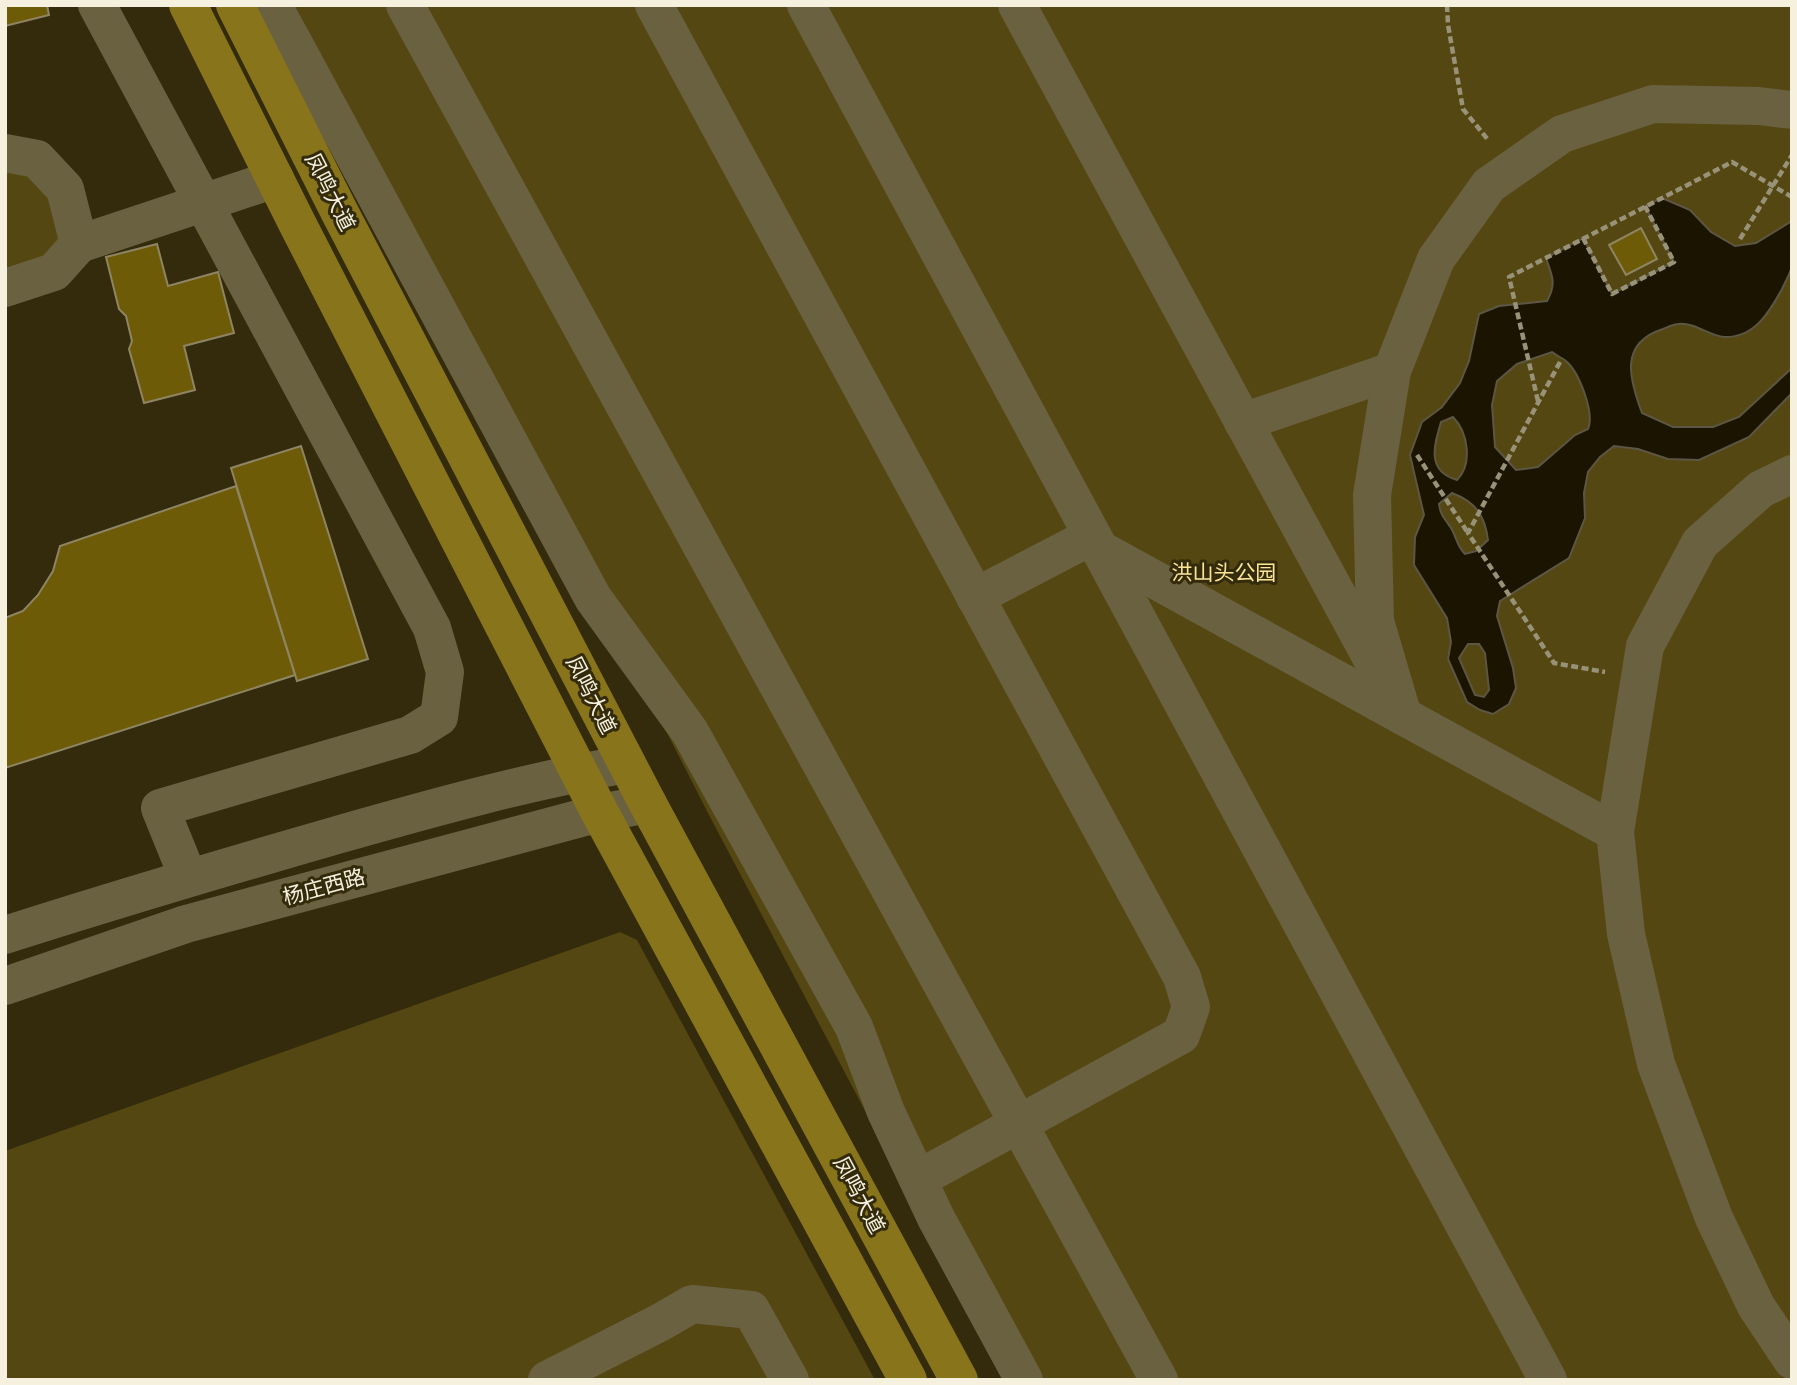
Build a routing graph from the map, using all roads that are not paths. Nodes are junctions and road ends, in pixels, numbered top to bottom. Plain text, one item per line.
1 (97, 5) edge
2 (188, 5) edge
3 (235, 5) edge
4 (273, 5) edge
5 (405, 5) edge
6 (654, 5) edge
7 (806, 5) edge
8 (1017, 5) edge
9 (1792, 110) edge
10 (5, 153) edge
11 (275, 179) junction
12 (202, 203) junction
13 (79, 244) junction
14 (5, 288) edge
15 (1392, 370) junction
16 (1243, 422) junction
17 (1792, 474) edge
18 (1096, 542) junction
19 (975, 597) junction
20 (1403, 716) junction
21 (627, 764) junction
22 (579, 772) junction
23 (648, 804) junction
24 (600, 813) junction
25 (1615, 832) junction
26 (188, 877) junction
27 (5, 935) edge
28 (5, 986) edge
29 (918, 1179) junction
30 (1792, 1360) edge
31 (547, 1380) edge
32 (790, 1380) edge
33 (908, 1380) edge
34 (959, 1380) edge
35 (1024, 1380) edge
36 (1159, 1380) edge
37 (1548, 1380) edge

1 - 12 street
2 - 11 main road, 凤鸣大道
3 - 21 main road, 凤鸣大道
4 - 29 street
5 - 36 street
6 - 19 street
7 - 18 street
8 - 16 street
9 - 15 street
10 - 13 street
11 - 12 street
11 - 22 main road, 凤鸣大道
12 - 13 street
12 - 26 street
13 - 14 street
15 - 16 street
15 - 20 street
16 - 20 street
17 - 25 street
18 - 19 street
18 - 20 street
18 - 37 street
19 - 29 street
20 - 25 street
21 - 22 street
21 - 23 main road, 凤鸣大道
22 - 24 main road, 凤鸣大道
22 - 26 street
23 - 24 street, 杨庄西路
23 - 34 main road, 凤鸣大道
24 - 28 street, 杨庄西路
24 - 33 main road, 凤鸣大道
25 - 30 street
26 - 27 street
29 - 35 street
31 - 32 street

